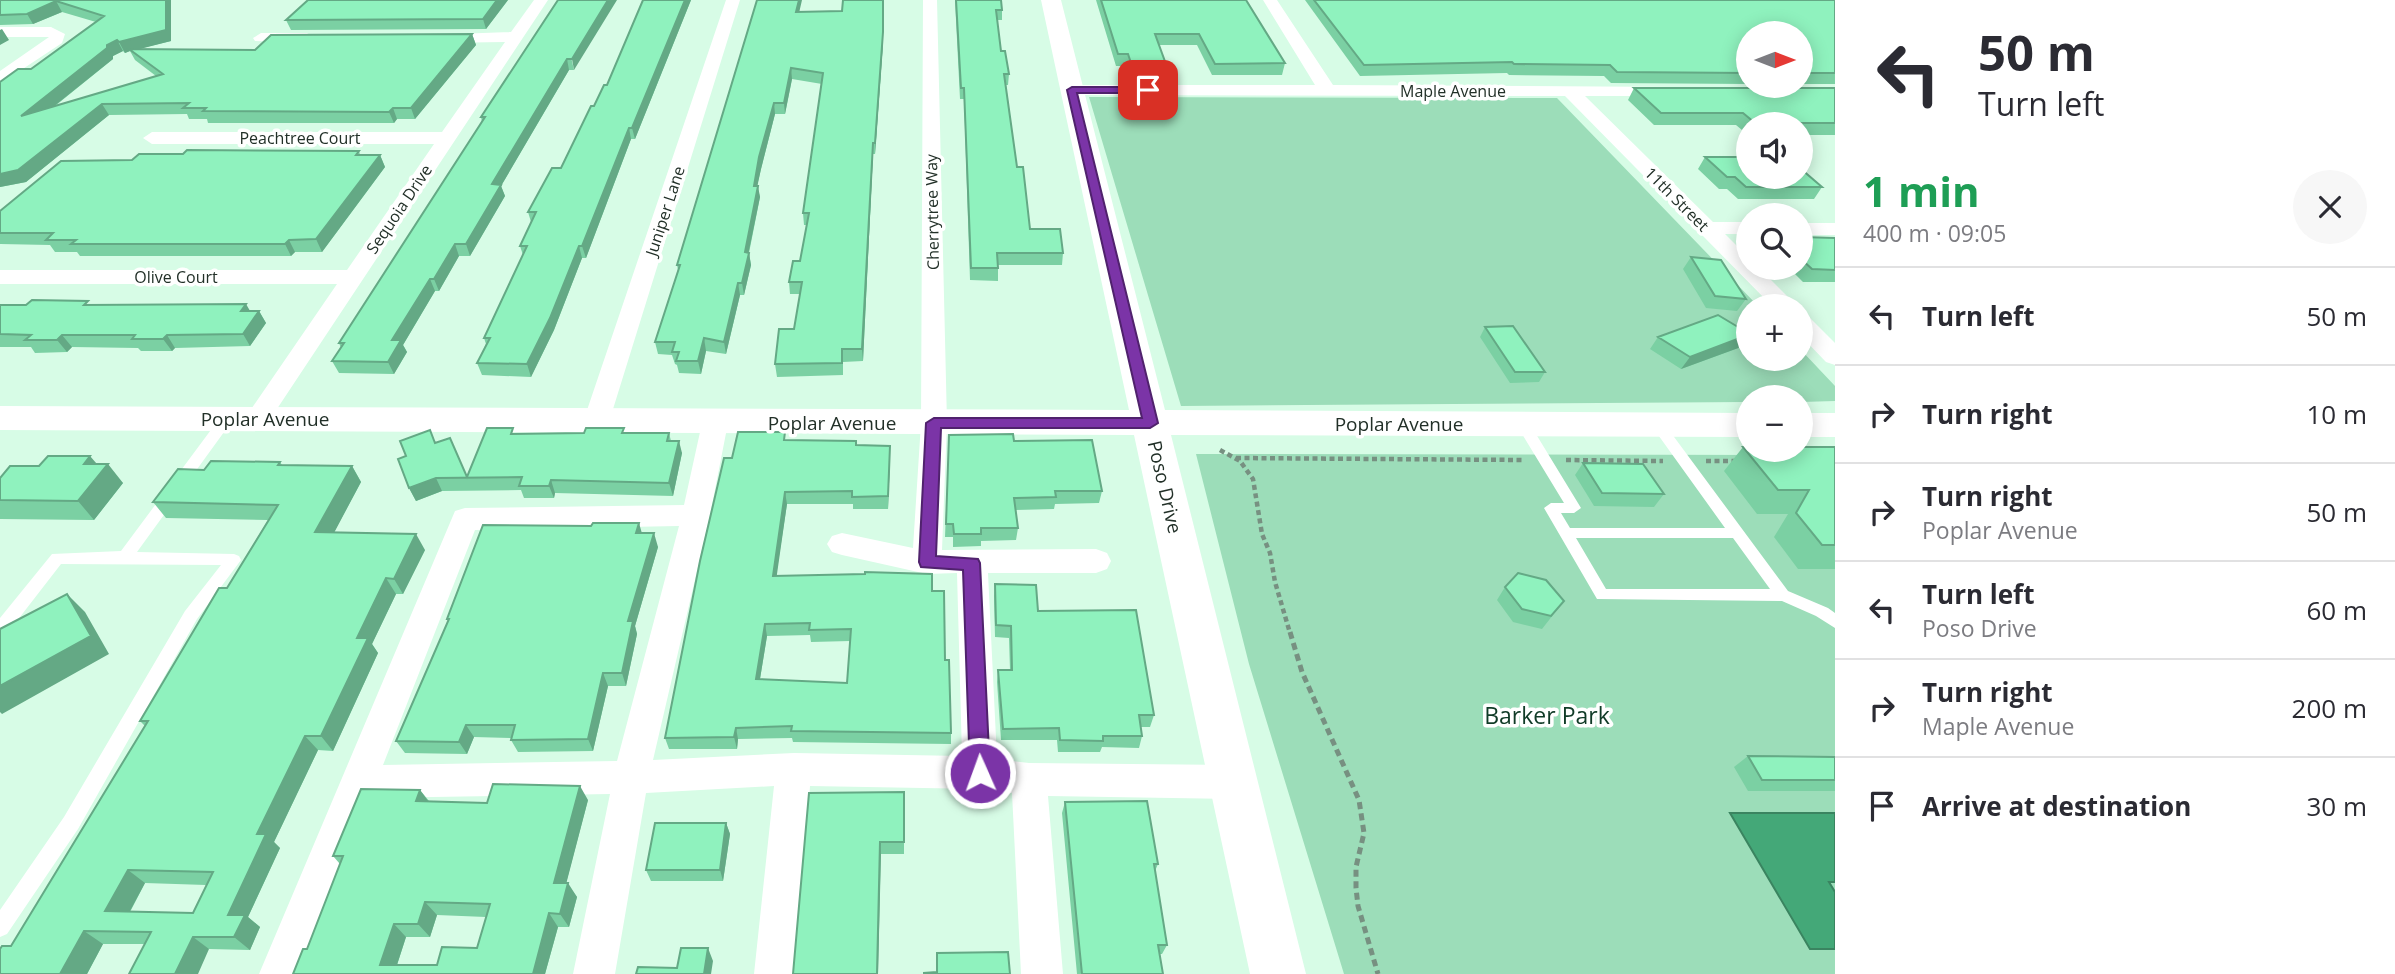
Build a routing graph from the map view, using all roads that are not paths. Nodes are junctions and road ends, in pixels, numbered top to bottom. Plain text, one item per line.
1 (541, 0) edge
2 (733, 0) edge
3 (930, 0) edge
4 (1051, 0) edge
5 (1270, 0) edge
6 (0, 32) edge
7 (422, 37) edge
8 (516, 37) junction
9 (261, 38) dead end
10 (328, 38) edge
11 (0, 79) edge
12 (1072, 90) junction
13 (1327, 90) junction
14 (1570, 91) junction
15 (1696, 92) edge
16 (152, 138) dead end
17 (448, 138) junction
18 (1707, 228) junction
19 (1736, 228) edge
20 (1813, 229) edge
21 (1835, 229) edge
22 (353, 276) junction
23 (0, 277) edge
24 (1772, 294) edge
25 (1813, 335) edge
26 (1835, 357) edge
27 (0, 418) edge
28 (242, 418) junction
29 (596, 422) junction
30 (715, 423) junction
31 (934, 423) junction
32 (1150, 423) junction
33 (1523, 424) junction
34 (1658, 425) junction
35 (1736, 425) edge
36 (1813, 425) edge
37 (1835, 425) edge
38 (696, 515) junction
39 (1565, 533) junction
40 (1737, 533) junction
41 (842, 544) dead end
42 (125, 556) junction
43 (1096, 561) dead end
44 (927, 562) junction
45 (972, 563) junction
46 (1783, 595) junction
47 (1831, 616) edge
48 (0, 630) edge
49 (794, 769) junction
50 (980, 773) junction
51 (631, 777) junction
52 (1029, 779) junction
53 (359, 782) junction
54 (1234, 782) junction
55 (0, 927) edge
56 (280, 974) edge
57 (594, 974) edge
58 (775, 974) edge
59 (1042, 974) edge
60 (1278, 974) edge

1 - 8 street, Sequoia Drive
2 - 29 street, Juniper Lane
3 - 31 street, Cherrytree Way
4 - 12 main road, Poso Drive
5 - 13 street
6 - 11 street
7 - 8 street
8 - 17 street, Sequoia Drive
9 - 10 street
12 - 13 street, Maple Avenue
12 - 32 main road, Poso Drive
13 - 14 street, Maple Avenue
14 - 15 street, Maple Avenue
14 - 18 street, 11th Street
16 - 17 street, Peachtree Court
17 - 22 street, Sequoia Drive
18 - 19 street
18 - 24 street, 11th Street
20 - 21 street
22 - 23 street, Olive Court
22 - 28 street, Sequoia Drive
25 - 26 street
27 - 28 main road, Poplar Avenue
28 - 29 main road, Poplar Avenue
28 - 42 lane
29 - 30 main road, Poplar Avenue
30 - 31 main road, Poplar Avenue
30 - 38 street
31 - 32 main road, Poplar Avenue
31 - 44 street, Cherrytree Way
32 - 33 main road, Poplar Avenue
32 - 54 main road, Poso Drive
33 - 34 main road, Poplar Avenue
33 - 39 lane
34 - 35 main road, Poplar Avenue
34 - 40 lane
36 - 37 main road
38 - 51 street
38 - 53 street
39 - 40 lane
39 - 46 lane
40 - 46 lane
41 - 44 street
42 - 48 lane
42 - 55 lane
43 - 45 street
44 - 45 street
45 - 50 street
46 - 47 lane
49 - 50 street
49 - 51 street
49 - 58 street
50 - 52 street
51 - 53 street
51 - 57 street
52 - 54 street
52 - 59 street
53 - 56 street
54 - 60 main road, Poso Drive

